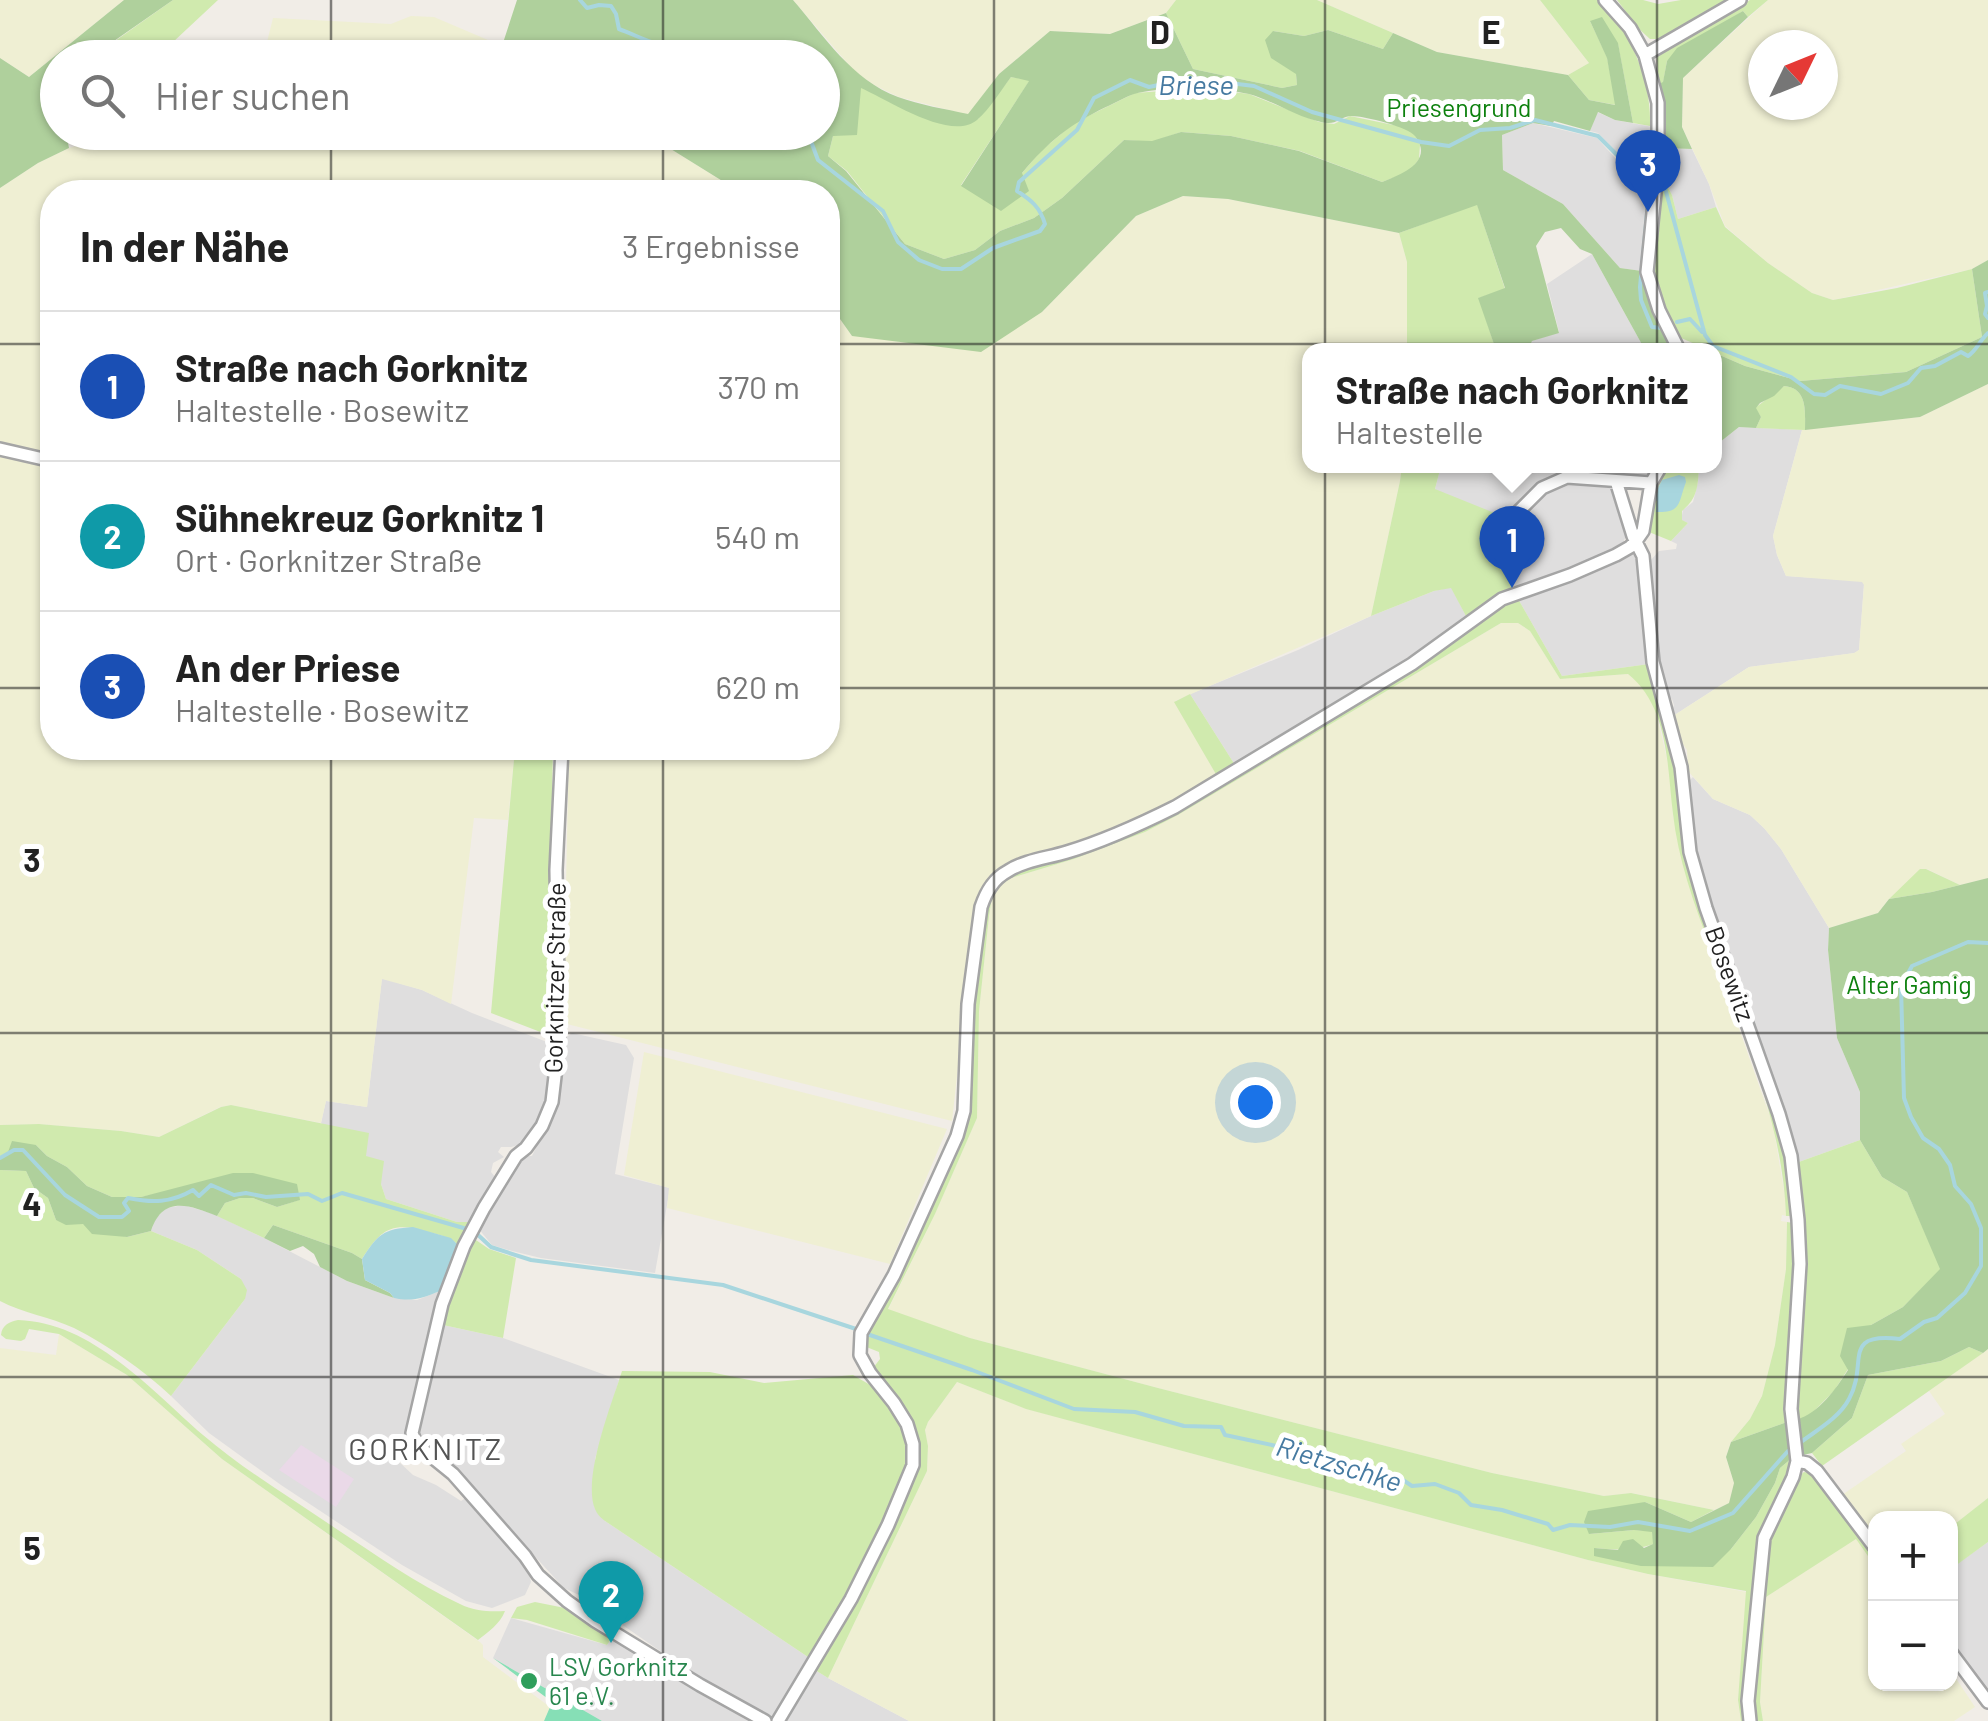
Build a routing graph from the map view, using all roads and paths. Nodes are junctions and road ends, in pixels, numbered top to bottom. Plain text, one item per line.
1 (1606, 0) edge
2 (1740, 0) edge
3 (1645, 55) junction
4 (1676, 343) edge
5 (0, 449) edge
6 (40, 458) edge
7 (1657, 473) edge
8 (1616, 481) junction
9 (1651, 483) junction
10 (1516, 514) dead end
11 (1636, 541) junction
12 (561, 760) edge
13 (1797, 1460) junction
14 (1868, 1539) edge
15 (1958, 1662) edge
16 (1988, 1702) edge
17 (766, 1721) edge
18 (778, 1721) edge
19 (1750, 1721) edge

1 - 3 street
2 - 3 street
3 - 4 street
5 - 6 street
7 - 9 street, Bosewitz
8 - 9 street
8 - 10 street
8 - 11 street, Bosewitz
9 - 11 street, Bosewitz
11 - 13 street, Bosewitz
11 - 18 street
12 - 17 street, Gorknitzer Straße
13 - 14 street
13 - 19 street
15 - 16 street

